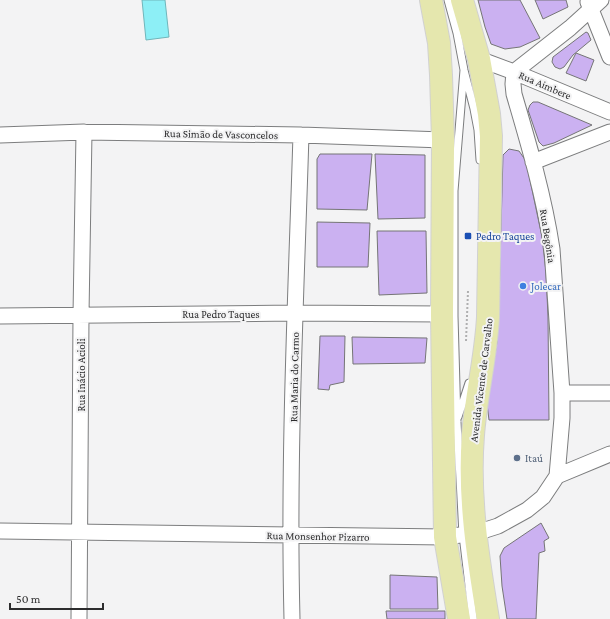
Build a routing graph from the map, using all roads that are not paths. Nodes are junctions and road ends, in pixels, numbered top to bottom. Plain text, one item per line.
1 (431, 0) edge
2 (448, 0) edge
3 (462, 0) edge
4 (593, 3) edge
5 (610, 56) edge
6 (471, 65) junction
7 (514, 72) junction
8 (610, 112) edge
9 (84, 132) junction
10 (610, 132) edge
11 (0, 135) edge
12 (301, 135) junction
13 (443, 140) junction
14 (533, 162) junction
15 (481, 167) dead end
16 (482, 205) dead end
17 (295, 313) junction
18 (442, 314) junction
19 (81, 315) junction
20 (0, 316) edge
21 (476, 356) dead end
22 (472, 375) dead end
23 (610, 392) edge
24 (562, 393) junction
25 (457, 422) junction
26 (610, 454) edge
27 (557, 476) junction
28 (0, 531) edge
29 (80, 532) junction
30 (461, 535) junction
31 (290, 536) junction
32 (79, 619) edge
33 (292, 619) edge
34 (459, 619) edge
35 (473, 619) edge
36 (488, 619) edge

1 - 13 main road, Avenida Vicente de Carvalho
2 - 6 lane
3 - 6 main road, Avenida Vicente de Carvalho
4 - 5 street
4 - 7 street
6 - 7 street, Rua Aimbere
6 - 15 lane
6 - 25 lane
6 - 30 main road, Avenida Vicente de Carvalho
7 - 8 street, Rua Aimbere
7 - 14 street, Rua Begônia
9 - 11 street, Rua Simão de Vasconcelos
9 - 12 street, Rua Simão de Vasconcelos
9 - 19 street, Rua Inácio Acioli
10 - 14 street
12 - 13 street, Rua Simão de Vasconcelos
12 - 17 street, Rua Maria do Carmo
13 - 18 main road, Avenida Vicente de Carvalho
14 - 24 street, Rua Begônia
16 - 21 lane
17 - 18 street, Rua Pedro Taques
17 - 19 street, Rua Pedro Taques
17 - 31 street, Rua Maria do Carmo
18 - 30 main road, Avenida Vicente de Carvalho
19 - 20 street, Rua Pedro Taques
19 - 29 street, Rua Inácio Acioli
22 - 25 lane
23 - 24 street
24 - 27 street, Rua Begônia
25 - 30 lane
26 - 27 street
27 - 30 street, Rua Monsenhor Pizarro
28 - 29 street, Rua Monsenhor Pizarro
29 - 31 street, Rua Monsenhor Pizarro
29 - 32 street, Rua Inácio Acioli
30 - 31 street, Rua Monsenhor Pizarro
30 - 34 main road, Avenida Vicente de Carvalho
30 - 35 lane
30 - 36 main road, Avenida Vicente de Carvalho
31 - 33 street, Rua Maria do Carmo

